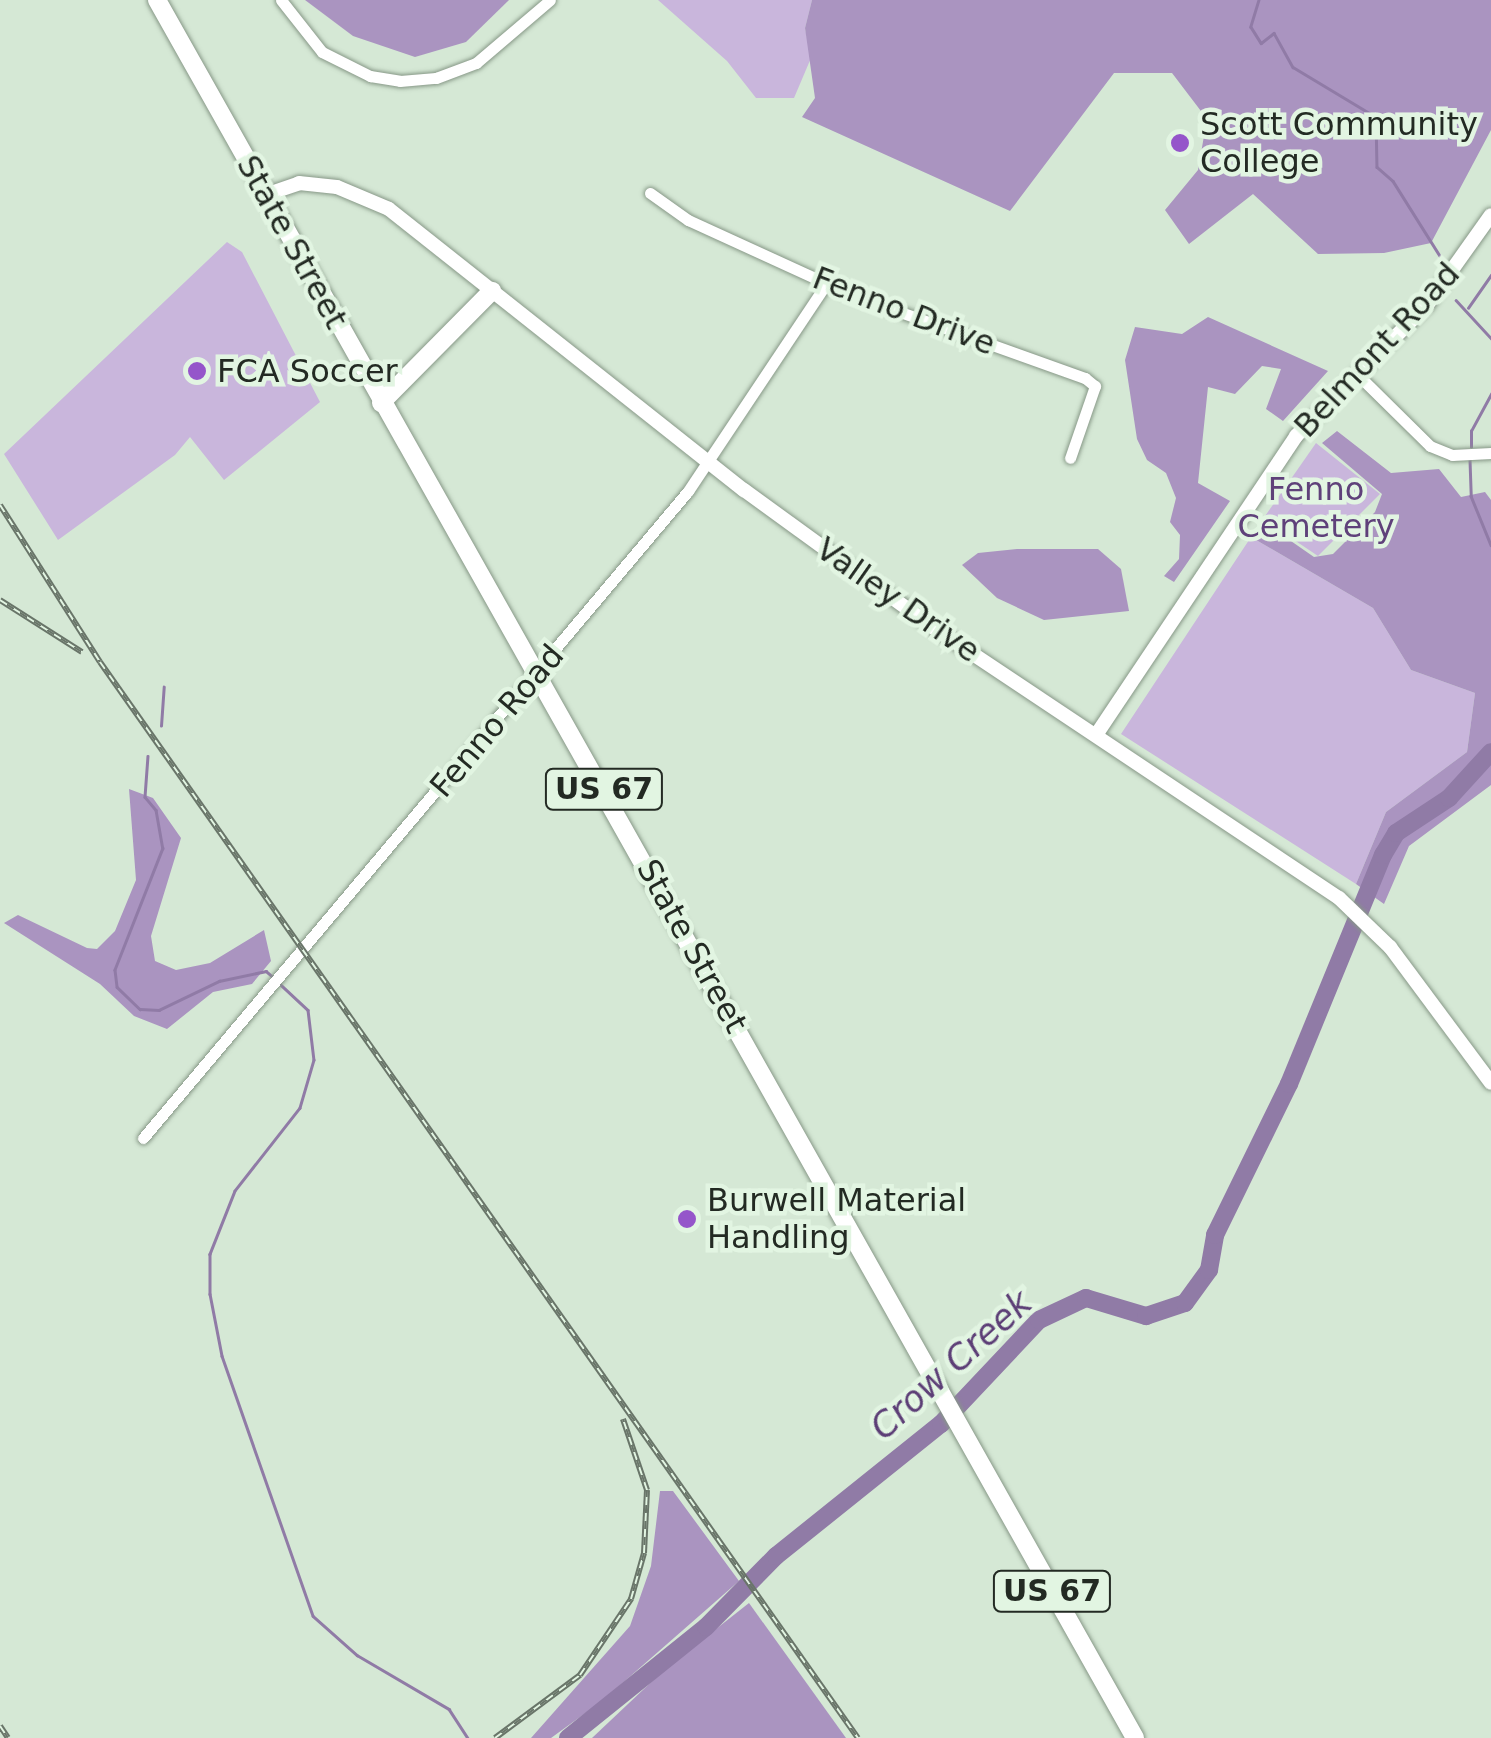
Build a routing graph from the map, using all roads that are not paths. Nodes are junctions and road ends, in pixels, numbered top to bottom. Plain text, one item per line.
1 (156, 0) edge
2 (280, 0) edge
3 (550, 0) edge
4 (650, 193) dead end
5 (265, 194) junction
6 (1491, 215) edge
7 (1487, 231) edge
8 (826, 284) junction
9 (492, 290) junction
10 (1358, 375) junction
11 (381, 403) junction
12 (1480, 454) edge
13 (1070, 458) dead end
14 (709, 461) junction
15 (538, 671) junction
16 (1096, 735) junction
17 (1491, 1084) edge
18 (143, 1138) dead end
19 (1134, 1738) edge

1 - 5 main road, State Street / US 67
2 - 3 street
4 - 8 street, Fenno Drive
5 - 9 street, Valley Drive
5 - 11 main road, State Street / US 67
6 - 7 street, Belmont Road
7 - 10 street, Belmont Road
8 - 13 street, Fenno Drive
8 - 14 street, Fenno Road
9 - 11 main road
9 - 14 street, Valley Drive
10 - 12 street
10 - 16 street, Belmont Road
11 - 15 main road, State Street / US 67
14 - 15 street, Fenno Road
14 - 16 street, Valley Drive
15 - 18 street, Fenno Road
15 - 19 main road, State Street / US 67
16 - 17 street, Valley Drive

